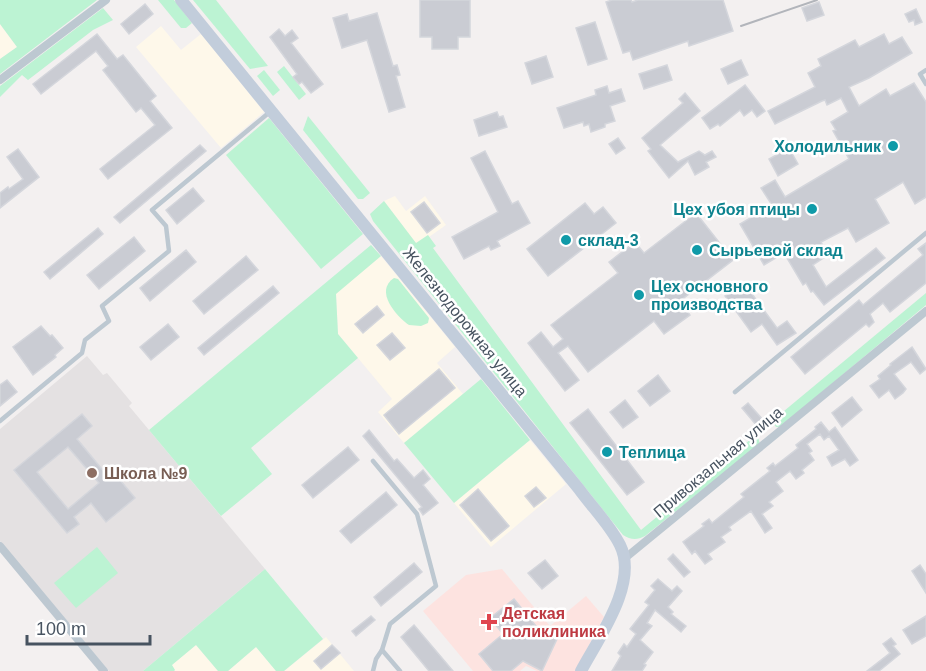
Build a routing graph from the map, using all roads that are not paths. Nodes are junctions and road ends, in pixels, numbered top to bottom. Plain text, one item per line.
1 (106, 0) edge
2 (182, 0) edge
3 (926, 70) edge
4 (0, 80) edge
5 (926, 84) edge
6 (272, 110) junction
7 (926, 233) edge
8 (926, 311) edge
9 (735, 392) dead end
10 (0, 421) edge
11 (373, 461) dead end
12 (0, 546) edge
13 (624, 559) junction
14 (382, 650) junction
15 (104, 671) edge
16 (373, 671) edge
17 (400, 671) edge
18 (581, 671) edge

1 - 4 street
2 - 6 main road, Железнодорожная улица
3 - 5 lane
6 - 10 lane
6 - 13 main road, Железнодорожная улица
7 - 9 lane
8 - 13 street, Привокзальная улица
11 - 14 lane
12 - 15 street
13 - 18 main road
14 - 16 lane
14 - 17 lane

